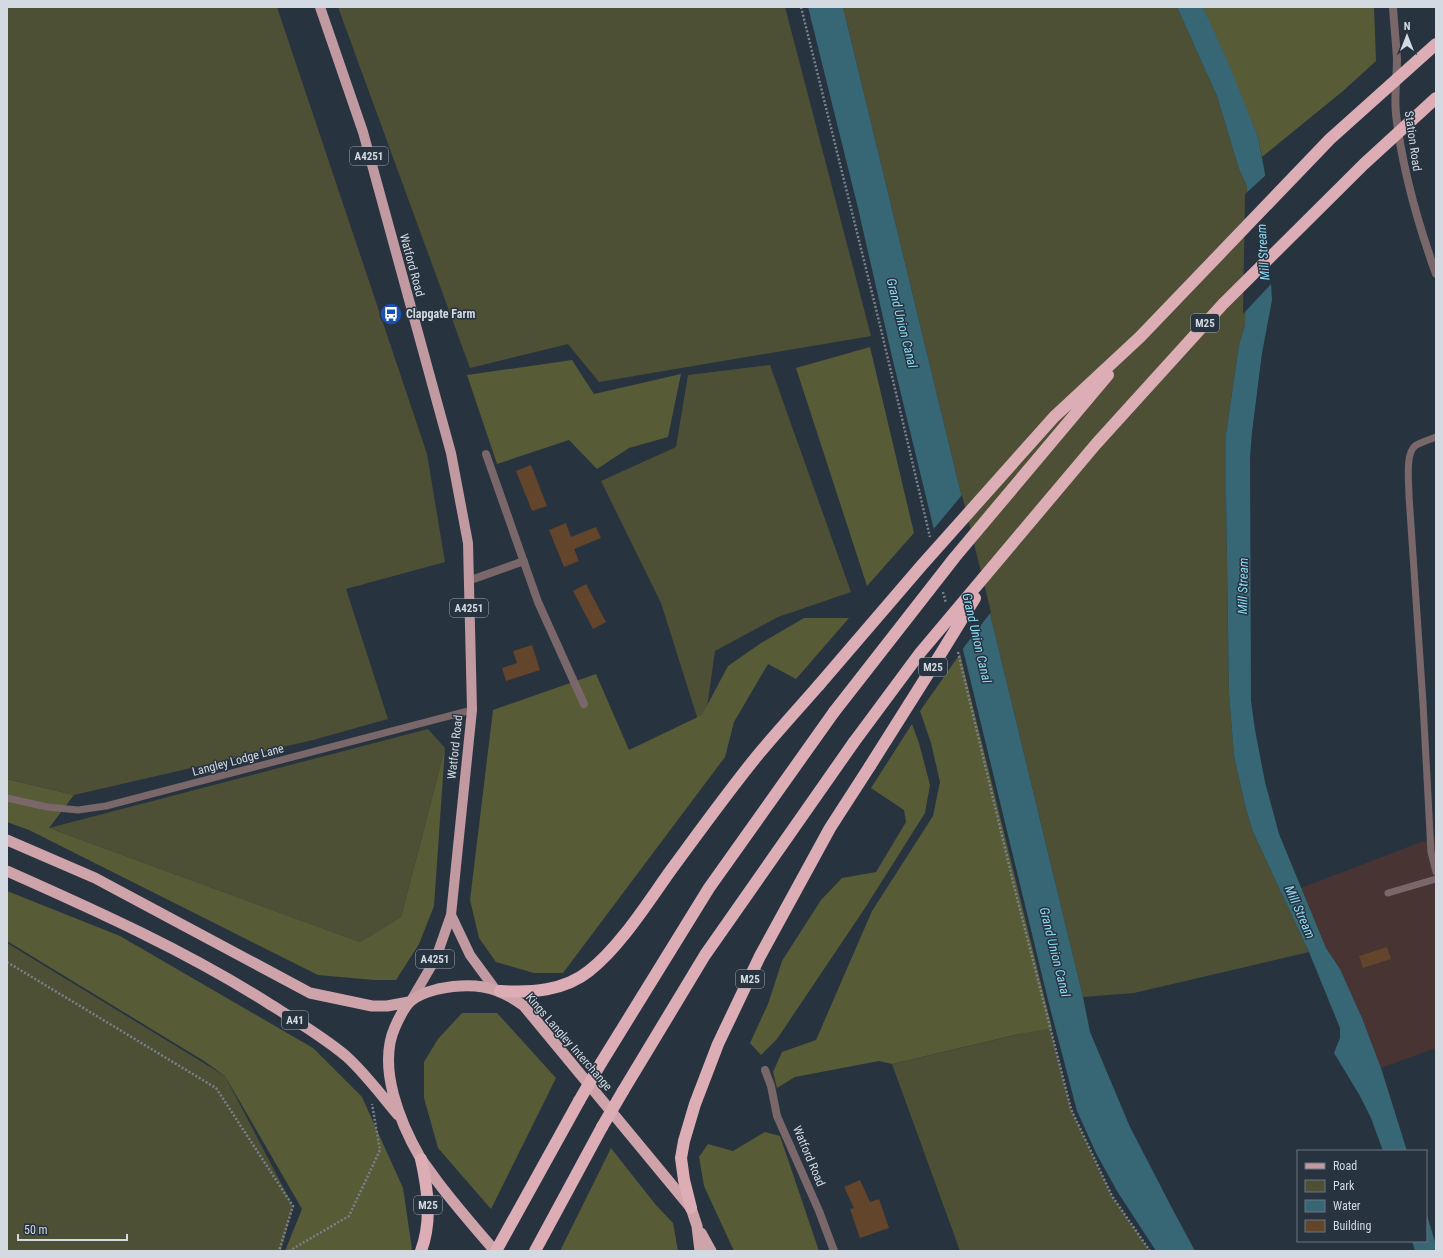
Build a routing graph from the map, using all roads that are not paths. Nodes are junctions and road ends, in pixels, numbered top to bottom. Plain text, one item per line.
1 (320, 7) edge
2 (1393, 7) edge
3 (1436, 44) edge
4 (1436, 98) edge
5 (1436, 274) edge
6 (1140, 337) junction
7 (1436, 437) edge
8 (486, 454) dead end
9 (524, 562) junction
10 (994, 566) junction
11 (468, 581) junction
12 (584, 704) dead end
13 (472, 710) junction
14 (7, 798) edge
15 (7, 840) edge
16 (7, 871) edge
17 (1436, 872) edge
18 (1436, 880) edge
19 (1388, 892) dead end
20 (451, 915) junction
21 (497, 990) junction
22 (410, 1000) junction
23 (765, 1070) dead end
24 (402, 1120) junction
25 (421, 1159) junction
26 (691, 1208) junction
27 (697, 1226) junction
28 (421, 1251) edge
29 (496, 1251) edge
30 (535, 1251) edge
31 (700, 1251) edge
32 (711, 1251) edge
33 (834, 1251) edge

1 - 11 main road, Watford Road / A4251
2 - 5 street, Station Road
3 - 6 highway, bridge
4 - 10 highway, M25, bridge
6 - 21 highway, bridge
6 - 29 highway, bridge
7 - 17 lane
8 - 9 street
9 - 11 street
9 - 12 street
10 - 26 highway, M25, bridge
10 - 30 highway, M25, bridge
11 - 13 main road, Watford Road / A4251
13 - 14 lane, Langley Lodge Lane
13 - 20 main road, Watford Road / A4251
15 - 22 highway, Kings Langley Interchange
16 - 24 highway, A41
18 - 19 lane
20 - 21 main road, A4251
20 - 22 main road, Watford Road / A4251
21 - 22 highway, Kings Langley Interchange
21 - 26 highway, Kings Langley Interchange
22 - 24 highway
23 - 33 street, Watford Road
24 - 25 highway
25 - 28 highway, M25
25 - 29 highway
26 - 27 highway, Kings Langley Interchange
27 - 31 highway, Kings Langley Interchange
27 - 32 highway

